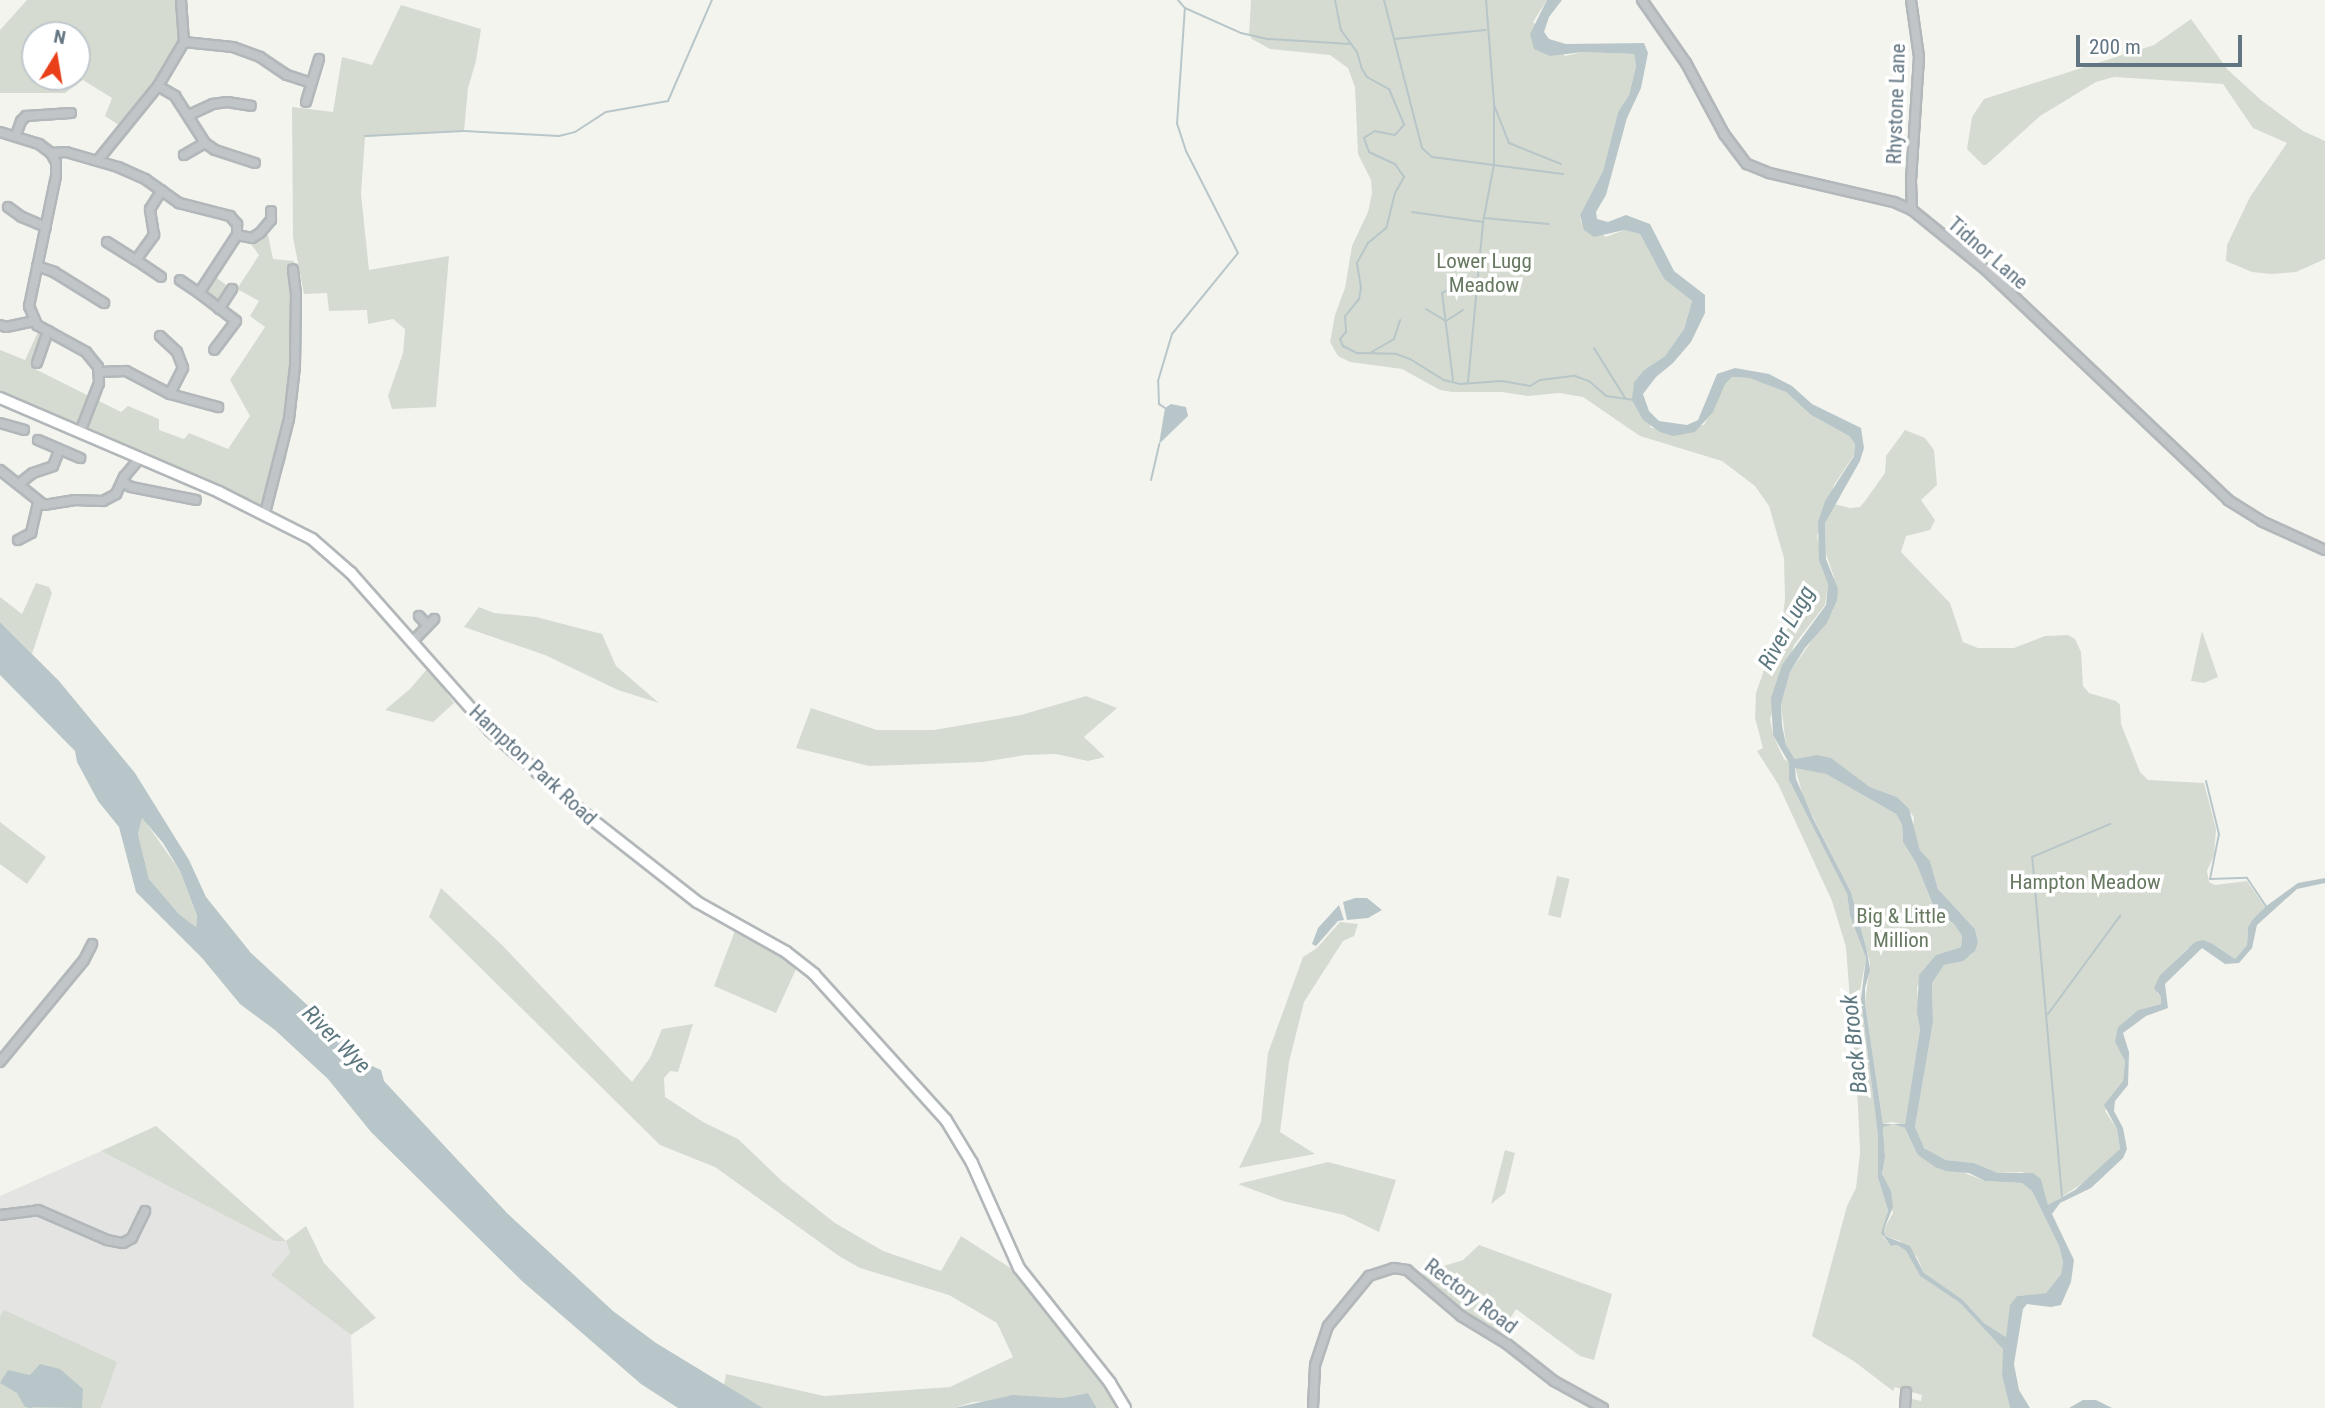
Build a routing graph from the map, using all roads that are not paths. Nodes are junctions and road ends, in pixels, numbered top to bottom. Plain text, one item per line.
1 (1642, 0) edge
2 (1910, 0) edge
3 (184, 1) edge
4 (184, 41) junction
5 (319, 59) dead end
6 (311, 82) junction
7 (158, 86) junction
8 (306, 102) dead end
9 (251, 106) dead end
10 (71, 113) dead end
11 (189, 115) junction
12 (0, 132) edge
13 (16, 135) junction
14 (205, 143) junction
15 (51, 153) junction
16 (78, 155) junction
17 (184, 155) dead end
18 (98, 160) junction
19 (56, 162) junction
20 (254, 163) dead end
21 (162, 190) junction
22 (8, 207) dead end
23 (1912, 210) junction
24 (271, 211) dead end
25 (46, 227) junction
26 (237, 235) junction
27 (107, 242) dead end
28 (136, 260) junction
29 (37, 266) junction
30 (293, 268) dead end
31 (161, 277) dead end
32 (180, 280) dead end
33 (232, 289) dead end
34 (199, 293) junction
35 (104, 303) dead end
36 (219, 309) junction
37 (34, 321) junction
38 (0, 325) edge
39 (48, 331) junction
40 (160, 336) dead end
41 (215, 350) dead end
42 (37, 363) dead end
43 (99, 372) junction
44 (170, 394) junction
45 (0, 398) edge
46 (218, 407) dead end
47 (1, 424) edge
48 (24, 430) dead end
49 (80, 432) junction
50 (38, 440) dead end
51 (60, 451) junction
52 (80, 458) dead end
53 (139, 459) junction
54 (0, 470) edge
55 (122, 482) junction
56 (20, 483) junction
57 (196, 500) dead end
58 (38, 502) junction
59 (265, 513) junction
60 (18, 540) dead end
61 (2325, 550) edge
62 (419, 616) dead end
63 (412, 642) junction
64 (92, 944) dead end
65 (0, 1062) edge
66 (145, 1211) dead end
67 (0, 1215) edge
68 (1906, 1392) dead end
69 (1125, 1408) edge
70 (1313, 1408) edge
71 (1603, 1408) edge
72 (1905, 1408) edge

1 - 23 street, Tidnor Lane
2 - 23 street, Rhystone Lane
3 - 4 street
4 - 6 street
4 - 7 street
5 - 6 street
6 - 8 street
7 - 11 street
7 - 18 street
9 - 11 street
10 - 13 street
11 - 14 street
12 - 13 street
13 - 15 street
14 - 17 street
14 - 20 street
15 - 16 street
15 - 19 street
16 - 18 street
16 - 19 street
18 - 21 street
19 - 25 street
21 - 26 street
21 - 28 street
22 - 25 street
23 - 61 street, Tidnor Lane
24 - 26 street
25 - 29 street
26 - 34 street
27 - 28 street
28 - 31 street
29 - 35 street
29 - 37 street
30 - 59 street
32 - 34 street
33 - 36 street
34 - 36 street
36 - 41 street
37 - 38 street
37 - 39 street
39 - 42 street
39 - 43 street
40 - 44 street
43 - 44 street
43 - 49 street
44 - 46 street
45 - 49 main road, Hampton Park Road
47 - 48 street
49 - 53 main road, Hampton Park Road
50 - 51 street
51 - 52 street
51 - 56 street
53 - 55 street
53 - 59 main road, Hampton Park Road
54 - 56 street
55 - 57 street
55 - 58 street
56 - 58 street
58 - 60 street
59 - 63 main road, Hampton Park Road
62 - 63 street
63 - 69 main road, Hampton Park Road
64 - 65 street
66 - 67 street
68 - 72 street
70 - 71 street, Rectory Road

